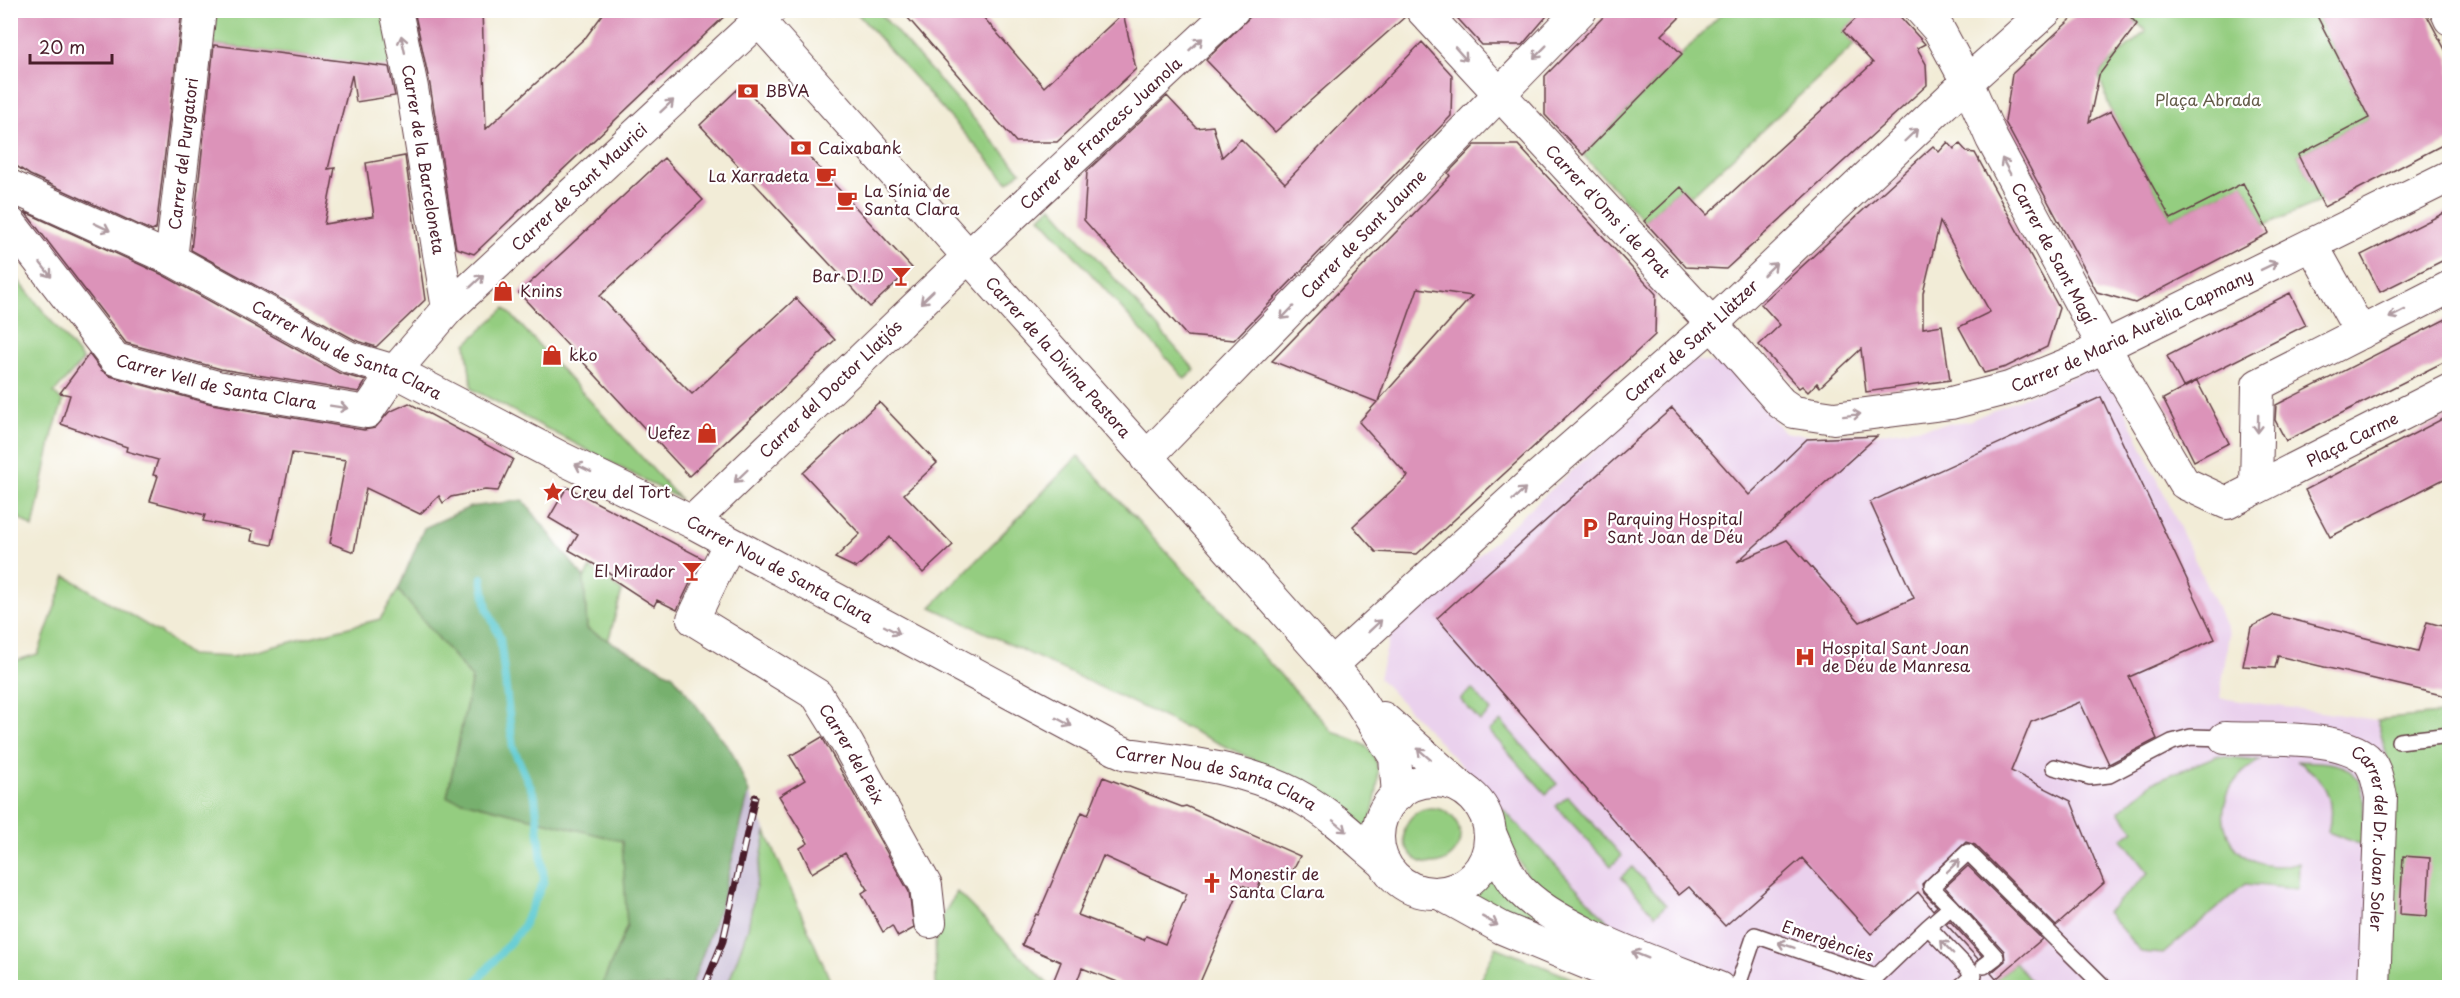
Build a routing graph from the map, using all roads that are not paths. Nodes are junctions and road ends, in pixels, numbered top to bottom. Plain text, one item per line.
1 (200, 10) edge
2 (396, 10) edge
3 (1233, 10) edge
4 (1422, 10) edge
5 (1581, 10) edge
6 (1921, 10) edge
7 (2047, 10) edge
8 (2446, 10) edge
9 (764, 16) edge
10 (2450, 19) edge
11 (1967, 82) junction
12 (1498, 94) junction
13 (2450, 176) edge
14 (10, 186) edge
15 (10, 223) edge
16 (2312, 245) junction
17 (969, 256) junction
18 (171, 259) junction
19 (2450, 287) edge
20 (448, 309) junction
21 (1712, 324) junction
22 (2361, 333) junction
23 (2103, 347) junction
24 (395, 371) junction
25 (2450, 390) edge
26 (1794, 412) joint
27 (1146, 458) junction
28 (2256, 488) junction
29 (2227, 503) joint
30 (692, 522) junction
31 (729, 544) junction
32 (1332, 665) junction
33 (1356, 695) junction
34 (2450, 735) edge
35 (2225, 738) joint
36 (2399, 741) dead end
37 (2054, 767) dead end
38 (1468, 793) junction
39 (1398, 795) junction
40 (1490, 833) junction
41 (1384, 863) junction
42 (1439, 893) junction
43 (1951, 907) junction
44 (930, 922) dead end
45 (1928, 927) junction
46 (1984, 966) dead end
47 (1647, 987) edge
48 (1719, 987) edge
49 (1737, 987) edge
50 (1959, 987) edge
51 (2105, 987) edge
52 (2374, 987) edge

1 - 18 street, Carrer del Purgatori
20 -> 2 street, Carrer de la Barceloneta
17 -> 3 street, Carrer de Francesc Juanola
4 -> 12 street, Carrer d'Oms i de Prat
5 -> 12 street, Carrer de Sant Jaume
6 - 11 street, Carrer de Sant Magí
7 - 11 street, Carrer de Sant Llàtzer
8 - 10 street
9 - 17 street, Carrer de la Divina Pastora
20 -> 9 street, Carrer de Sant Maurici
21 -> 11 street, Carrer de Sant Llàtzer
23 -> 11 street, Carrer de Sant Magí
12 - 21 street, Carrer d'Oms i de Prat
12 -> 27 street, Carrer de Sant Jaume
13 - 16 street, Carrer de Maria Aurèlia Capmany
14 -> 18 street, Carrer Nou de Santa Clara
15 -> 24 street, Carrer Vell de Santa Clara
16 - 22 street
23 -> 16 street, Carrer de Maria Aurèlia Capmany
17 - 27 street, Carrer de la Divina Pastora
17 -> 30 street, Carrer del Doctor Llatjós
18 - 24 street, Carrer Nou de Santa Clara
19 -> 22 street
20 - 24 street, Carrer de Sant Maurici
21 - 26 street, Carrer d'Oms i de Prat
32 -> 21 street, Carrer de Sant Llàtzer
22 -> 28 street
26 -> 23 street, Carrer de Maria Aurèlia Capmany
23 - 29 street, Carrer de Sant Magí
30 -> 24 street, Carrer Nou de Santa Clara
25 - 28 street, Plaça Carme
27 - 32 street, Carrer de la Divina Pastora
28 - 29 street, Plaça Carme
30 - 31 street, Carrer Nou de Santa Clara
31 -> 41 street, Carrer Nou de Santa Clara
31 - 44 street, Carrer del Peix
32 - 33 street, Carrer de la Divina Pastora
38 -> 33 street, Carrer de la Divina Pastora
33 - 39 street, Carrer de la Divina Pastora
34 - 36 lane
35 - 37 lane
35 - 52 street, Carrer del Dr. Joan Soler
38 - 39 street
38 - 40 street
39 - 41 street
40 - 42 street
48 -> 40 street
41 - 42 street
42 -> 47 street
43 - 45 lane
43 - 46 lane
43 -> 51 lane
45 -> 49 lane, Emergències
50 -> 45 lane

